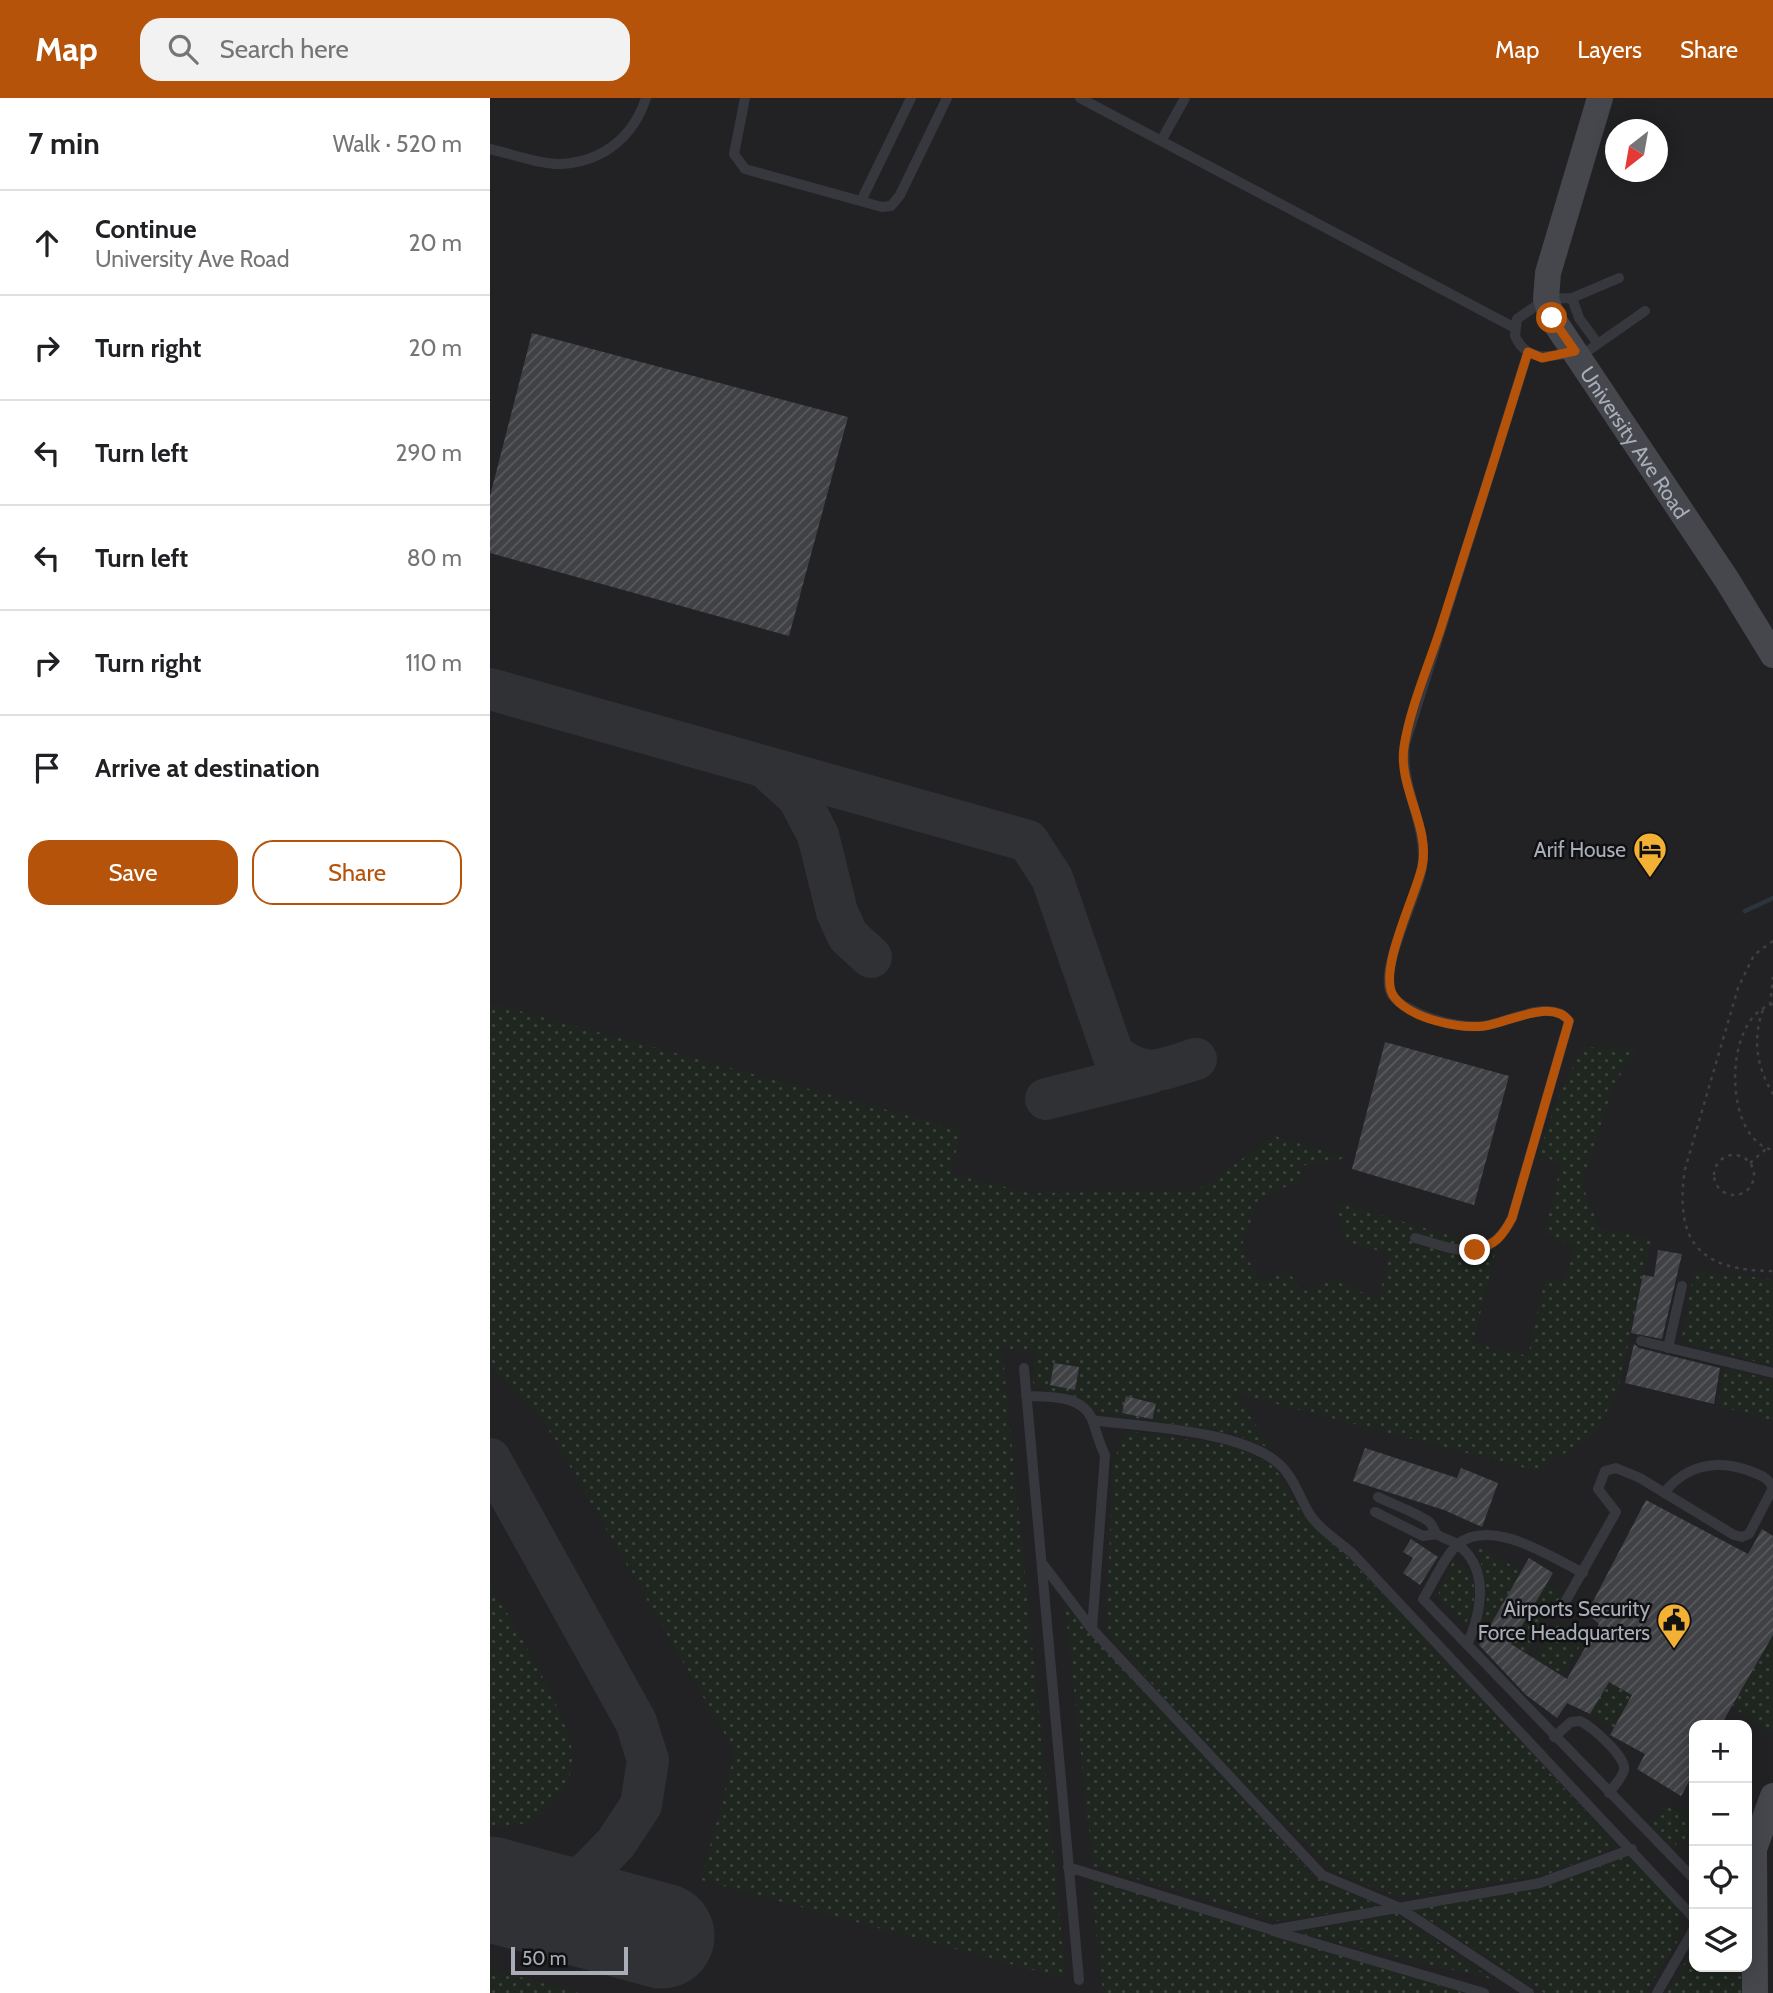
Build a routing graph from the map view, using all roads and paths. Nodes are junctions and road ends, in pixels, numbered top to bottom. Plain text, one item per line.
1 (646, 98) edge
2 (745, 98) edge
3 (911, 98) edge
4 (947, 98) edge
5 (1080, 98) edge
6 (1185, 98) edge
7 (1600, 98) edge
8 (1161, 141) junction
9 (490, 149) edge
10 (861, 201) junction
11 (1619, 278) dead end
12 (1559, 299) junction
13 (1645, 311) dead end
14 (1515, 328) junction
15 (1584, 351) junction
16 (1528, 352) junction
17 (1773, 655) edge
18 (1773, 941) edge
19 (1773, 976) edge
20 (1772, 1005) edge
21 (1765, 1007) junction
22 (1773, 1094) edge
23 (1766, 1149) junction
24 (1773, 1150) edge
25 (1750, 1163) junction
26 (1415, 1238) dead end
27 (1773, 1271) edge
28 (1682, 1286) dead end
29 (1641, 1341) dead end
30 (1668, 1348) junction
31 (1024, 1368) dead end
32 (1773, 1373) edge
33 (1026, 1396) junction
34 (1092, 1420) junction
35 (1664, 1493) junction
36 (1378, 1497) dead end
37 (1375, 1512) dead end
38 (1437, 1534) junction
39 (1458, 1544) junction
40 (1041, 1561) junction
41 (1583, 1573) junction
42 (1564, 1604) dead end
43 (1092, 1629) junction
44 (1467, 1645) junction
45 (1555, 1737) junction
46 (1609, 1793) junction
47 (1773, 1796) edge
48 (1752, 1848) edge
49 (1632, 1849) junction
50 (1752, 1864) edge
51 (1068, 1867) junction
52 (1689, 1874) edge
53 (1398, 1907) junction
54 (1689, 1912) edge
55 (1272, 1930) junction
56 (1689, 1938) edge
57 (1079, 1980) dead end
58 (1484, 1993) edge
59 (1529, 1993) edge
60 (1657, 1993) edge
61 (1755, 1993) edge

1 - 9 lane
2 - 10 lane
3 - 10 lane
4 - 10 lane
5 - 8 lane
6 - 8 lane
7 - 12 street
8 - 14 lane
11 - 12 lane
12 - 14 lane
12 - 15 street, University Ave Road
13 - 15 lane
14 - 16 lane
15 - 16 lane
15 - 17 street, University Ave Road
16 - 26 lane
18 - 27 path
19 - 20 path
20 - 21 path
21 - 22 path
21 - 23 path
23 - 24 path
23 - 25 path
25 - 25 path
28 - 30 lane
29 - 30 lane
30 - 32 lane
31 - 33 lane
33 - 34 lane
33 - 40 lane
34 - 43 lane
34 - 49 lane
35 - 35 lane
35 - 41 lane
36 - 38 lane
37 - 38 lane
38 - 39 lane
39 - 41 lane
39 - 44 lane
39 - 44 lane
40 - 43 lane
40 - 51 lane
41 - 42 lane
43 - 53 lane
44 - 45 lane
45 - 46 lane
45 - 46 lane
46 - 52 lane
47 - 48 street
49 - 53 lane
49 - 54 lane
50 - 61 street
51 - 55 lane
51 - 57 lane
53 - 55 lane
53 - 59 lane
55 - 58 lane
56 - 60 lane

